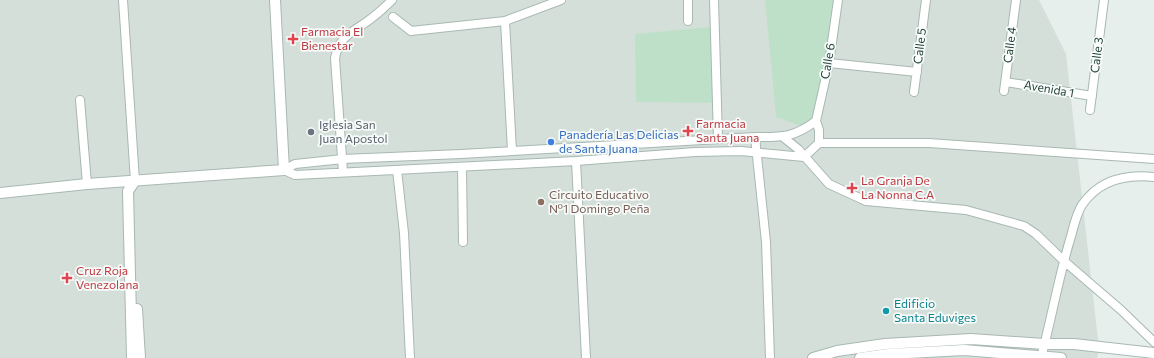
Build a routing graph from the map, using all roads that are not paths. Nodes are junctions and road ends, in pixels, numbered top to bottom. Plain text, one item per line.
1 (123, 0) edge
2 (275, 0) edge
3 (392, 0) edge
4 (561, 0) edge
5 (688, 0) edge
6 (714, 0) edge
7 (838, 0) edge
8 (926, 0) edge
9 (1016, 0) edge
10 (1104, 0) edge
11 (393, 17) dead end
12 (505, 21) junction
13 (688, 21) dead end
14 (829, 63) junction
15 (917, 72) junction
16 (1006, 82) junction
17 (1004, 91) dead end
18 (914, 92) dead end
19 (1092, 96) junction
20 (80, 100) dead end
21 (1090, 110) dead end
22 (816, 121) junction
23 (755, 137) junction
24 (783, 137) junction
25 (718, 139) junction
26 (819, 142) junction
27 (512, 151) junction
28 (757, 152) junction
29 (804, 156) junction
30 (1154, 158) edge
31 (342, 159) junction
32 (576, 161) junction
33 (462, 167) junction
34 (284, 170) junction
35 (397, 170) junction
36 (343, 172) junction
37 (1154, 177) edge
38 (135, 182) junction
39 (87, 184) junction
40 (0, 193) edge
41 (463, 242) dead end
42 (1064, 261) junction
43 (1154, 342) edge
44 (1044, 344) junction
45 (1154, 353) edge
46 (132, 358) edge
47 (140, 358) edge
48 (410, 358) edge
49 (586, 358) edge
50 (770, 358) edge
51 (813, 358) edge
52 (860, 358) edge
53 (1041, 358) edge
54 (1061, 358) edge

1 - 38 street
2 - 34 street
3 - 31 street
4 - 12 street
5 - 13 street
6 - 25 street
7 - 14 street, Calle 6
8 - 15 street, Calle 5
9 - 16 street, Calle 4
10 - 19 street, Calle 3
11 - 12 street
12 - 27 street
14 - 15 street
14 - 22 street, Calle 6
15 - 18 street, Calle 5
16 - 17 street, Calle 4
16 - 19 street, Avenida 1
19 - 21 street, Calle 3
20 - 39 street
22 - 24 street
22 - 26 street
23 - 24 street
23 - 25 street
23 - 28 street
24 - 29 street
25 - 27 street
26 - 29 street
26 - 30 street
27 - 31 street
28 - 29 street
28 - 32 street
28 - 50 street
29 - 42 street
31 - 34 street
31 - 36 street
32 - 33 street
32 - 49 street
33 - 35 street
33 - 41 street
34 - 36 street
34 - 38 street
35 - 36 street
35 - 48 street
37 - 42 street
38 - 39 street
38 - 46 street
38 - 47 street
39 - 40 street
42 - 43 street
42 - 44 street
44 - 45 street
44 - 51 street
44 - 53 street
52 - 53 street
53 - 54 street

